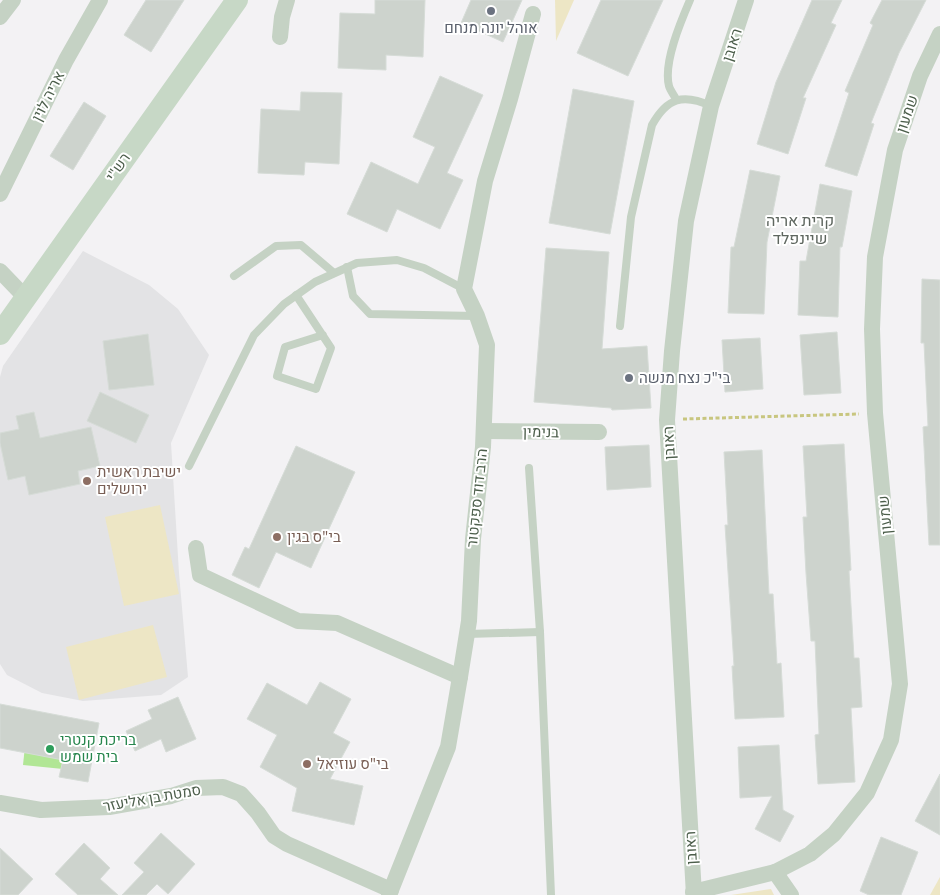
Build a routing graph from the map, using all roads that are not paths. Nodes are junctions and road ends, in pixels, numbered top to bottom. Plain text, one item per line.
1 (13, 0) edge
2 (100, 0) edge
3 (237, 0) edge
4 (287, 0) edge
5 (690, 0) edge
6 (746, 0) edge
7 (533, 14) dead end
8 (0, 17) edge
9 (940, 34) edge
10 (280, 37) dead end
11 (676, 99) junction
12 (711, 106) junction
13 (0, 194) edge
14 (347, 268) junction
15 (0, 271) edge
16 (334, 273) junction
17 (234, 276) dead end
18 (464, 289) junction
19 (296, 295) junction
20 (25, 297) junction
21 (477, 316) junction
22 (620, 326) dead end
23 (0, 334) edge
24 (323, 335) junction
25 (484, 431) junction
26 (599, 432) dead end
27 (189, 466) dead end
28 (530, 468) dead end
29 (196, 548) dead end
30 (540, 632) junction
31 (467, 634) junction
32 (460, 677) junction
33 (0, 802) edge
34 (774, 872) junction
35 (390, 892) edge
36 (693, 894) edge
37 (551, 895) edge
38 (791, 895) edge

1 - 8 street
2 - 13 street, אריה לוין
3 - 20 street, רש"י
4 - 10 street
5 - 11 lane
6 - 12 street, ראובן
7 - 18 street
9 - 34 street, שמעון
11 - 12 lane
11 - 22 lane
12 - 36 street, ראובן
14 - 16 lane
14 - 18 lane
14 - 21 lane
15 - 20 street
16 - 17 lane
16 - 19 lane
18 - 21 street, הרב דוד ספקטור
19 - 24 lane
19 - 27 lane
20 - 23 street, רש"י
21 - 25 street, הרב דוד ספקטור
24 - 24 lane
25 - 26 street, בנימין
25 - 31 street, הרב דוד ספקטור
28 - 30 lane
29 - 32 street
30 - 31 lane
30 - 37 lane
31 - 32 street, הרב דוד ספקטור
32 - 35 street, הרב דוד ספקטור
33 - 35 street, סמטת בן אליעזר
34 - 36 street, שמעון
34 - 38 street

